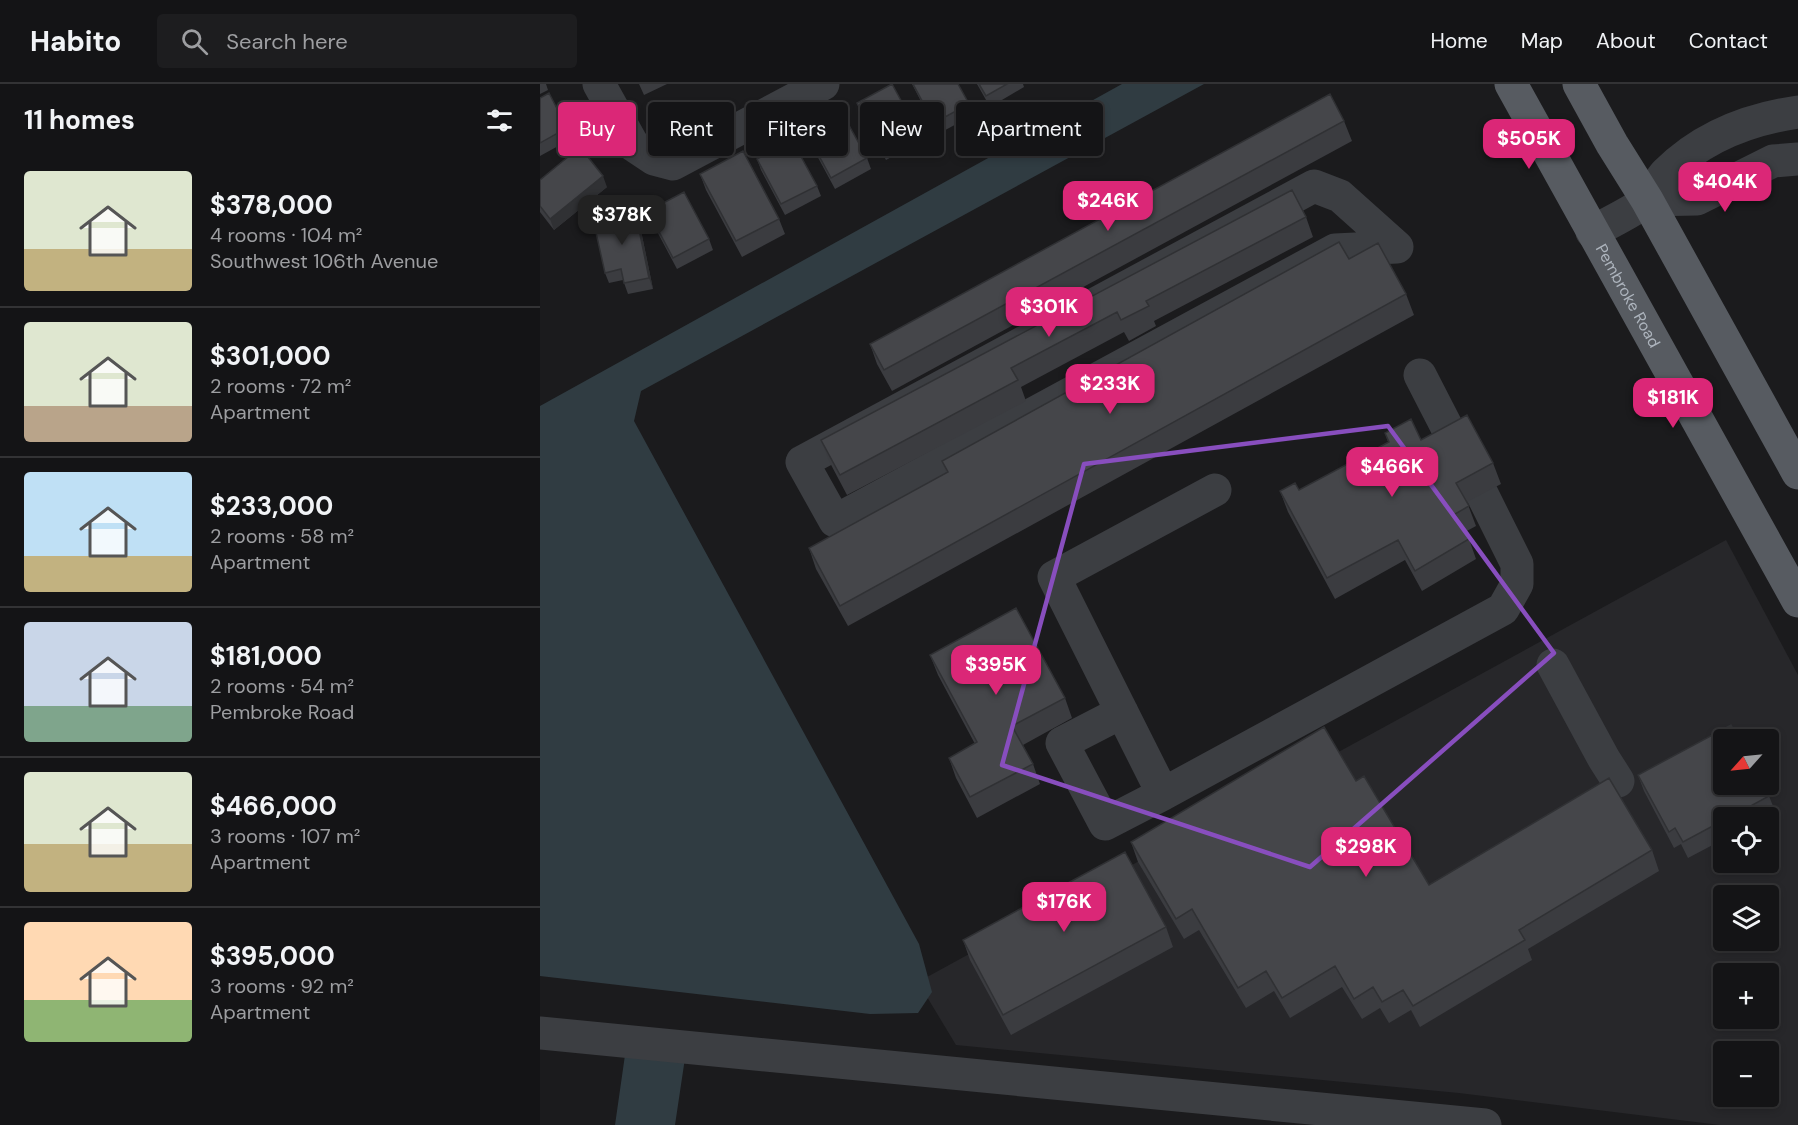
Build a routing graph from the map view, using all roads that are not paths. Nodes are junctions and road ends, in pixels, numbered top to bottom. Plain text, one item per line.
1 (599, 84) edge
2 (823, 84) edge
3 (1511, 84) edge
4 (1579, 84) edge
5 (1795, 112) edge
6 (1798, 159) edge
7 (1647, 200) junction
8 (1592, 232) junction
9 (1397, 247) joint
10 (1420, 375) dead end
11 (1456, 445) edge
12 (1798, 473) edge
13 (1215, 490) dead end
14 (1482, 494) edge
15 (1798, 601) edge
16 (1553, 665) dead end
17 (1122, 712) junction
18 (1618, 781) dead end
19 (1163, 794) junction
20 (540, 1033) edge
21 (1485, 1125) edge

1 - 2 street
3 - 8 main road, Pembroke Road
4 - 7 main road
5 - 6 street
5 - 7 street
6 - 7 street
7 - 8 street
7 - 12 main road
8 - 15 main road, Pembroke Road
9 - 9 street
10 - 11 street
13 - 17 street
14 - 19 street
16 - 18 street
17 - 19 street
17 - 19 street
20 - 21 street

